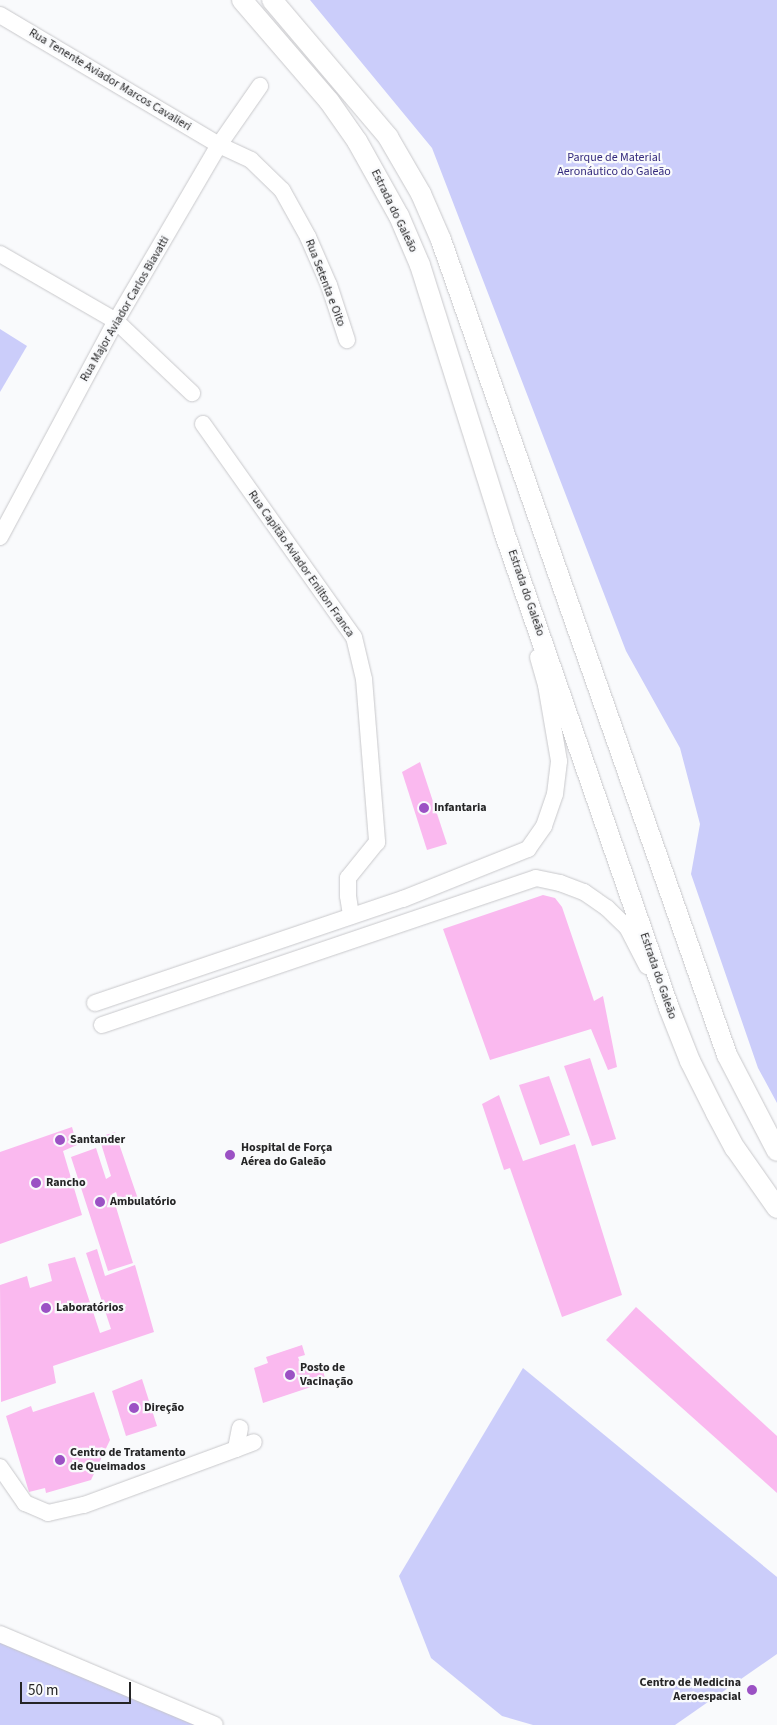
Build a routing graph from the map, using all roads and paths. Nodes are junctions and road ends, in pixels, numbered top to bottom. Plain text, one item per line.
1 (242, 0) edge
2 (272, 0) edge
3 (0, 14) edge
4 (260, 86) dead end
5 (220, 145) junction
6 (0, 254) edge
7 (116, 321) junction
8 (347, 340) dead end
9 (192, 393) dead end
10 (203, 424) dead end
11 (503, 529) junction
12 (0, 537) edge
13 (351, 916) junction
14 (95, 1003) dead end
15 (669, 1008) junction
16 (102, 1025) dead end
17 (777, 1151) edge
18 (777, 1208) edge
19 (240, 1428) dead end
20 (254, 1442) dead end
21 (236, 1449) junction
22 (0, 1467) edge
23 (0, 1634) edge
24 (211, 1724) edge

1 - 11 main road, Estrada do Galeão
2 - 17 main road
3 - 5 street, Rua Tenente Aviador Marcos Cavalieri
4 - 5 street, Rua Major Aviador Carlos Biavatti
5 - 7 street, Rua Major Aviador Carlos Biavatti
5 - 8 street, Rua Setenta e Oito
6 - 7 street
7 - 9 street
7 - 12 street, Rua Major Aviador Carlos Biavatti
10 - 13 street, Rua Capitão Aviador Enilton Franca
11 - 13 street
11 - 15 main road, Estrada do Galeão
13 - 14 street
15 - 16 street
15 - 18 main road, Estrada do Galeão
19 - 21 street
20 - 21 street
21 - 22 street
23 - 24 street

